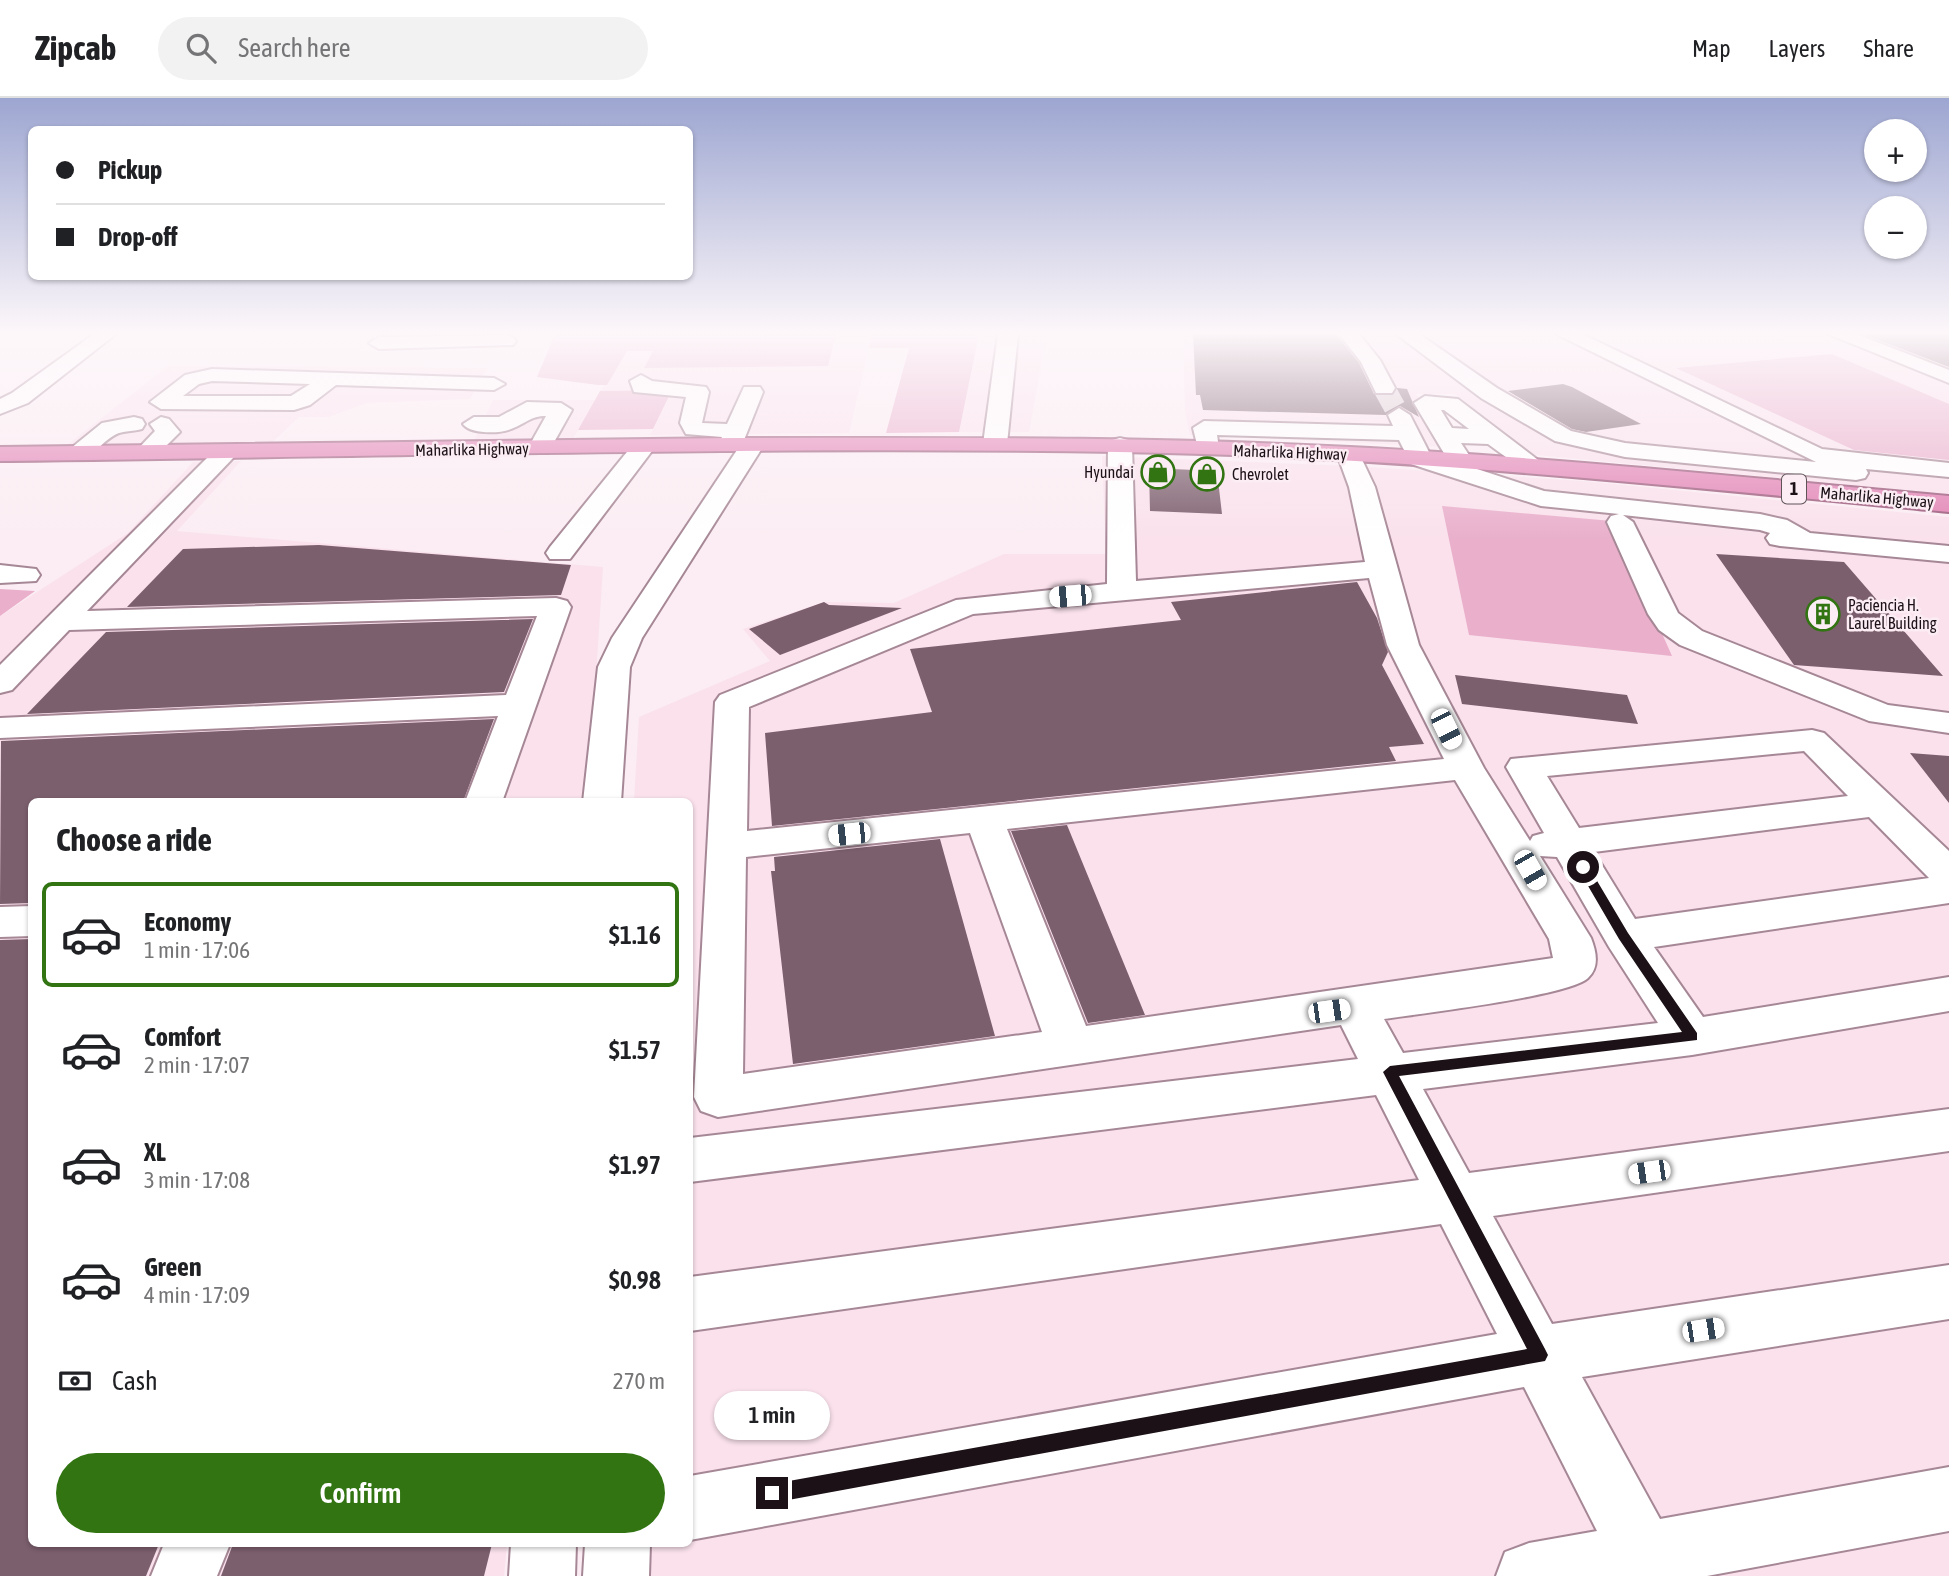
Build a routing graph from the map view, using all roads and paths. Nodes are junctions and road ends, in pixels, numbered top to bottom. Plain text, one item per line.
1 (484, 403) edge
2 (696, 403) edge
3 (749, 403) edge
4 (1000, 403) edge
5 (1506, 403) edge
6 (1708, 403) edge
7 (134, 424) dead end
8 (161, 424) dead end
9 (474, 424) junction
10 (1445, 435) junction
11 (1494, 437) junction
12 (1206, 438) junction
13 (739, 440) junction
14 (995, 444) junction
15 (1120, 445) junction
16 (643, 447) junction
17 (540, 448) junction
18 (459, 449) junction
19 (147, 452) junction
20 (226, 452) junction
21 (77, 453) junction
22 (0, 454) edge
23 (1349, 454) junction
24 (1420, 459) junction
25 (1461, 461) junction
26 (1534, 466) junction
27 (1949, 470) edge
28 (1856, 472) dead end
29 (1541, 498) junction
30 (1949, 504) edge
31 (1620, 522) junction
32 (1803, 540) junction
33 (560, 553) dead end
34 (1944, 555) edge
35 (1843, 558) dead end
36 (1381, 569) junction
37 (1122, 591) junction
38 (61, 621) junction
39 (0, 683) edge
40 (518, 705) junction
41 (1949, 723) edge
42 (0, 728) edge
43 (1466, 768) junction
44 (484, 798) edge
45 (602, 798) edge
46 (1880, 804) junction
47 (984, 819) junction
48 (1569, 844) junction
49 (727, 846) junction
50 (1517, 847) junction
51 (1949, 874) edge
52 (1949, 889) edge
53 (28, 921) edge
54 (0, 922) edge
55 (1624, 936) junction
56 (1949, 994) edge
57 (1354, 1007) junction
58 (1692, 1037) junction
59 (1070, 1045) junction
60 (1390, 1072) junction
61 (1949, 1130) edge
62 (693, 1160) edge
63 (1458, 1199) junction
64 (1949, 1292) edge
65 (693, 1304) edge
66 (1539, 1355) junction
67 (1949, 1499) edge
68 (693, 1507) edge
69 (196, 1547) edge
70 (544, 1547) edge
71 (618, 1547) edge
72 (1649, 1566) edge
73 (184, 1576) edge
74 (542, 1576) edge
75 (616, 1576) edge
76 (1529, 1576) edge

1 - 9 street
2 - 13 street
3 - 13 street
4 - 14 street
5 - 28 street
6 - 27 street
7 - 21 street
8 - 19 street
9 - 17 street
9 - 18 street
10 - 11 street
10 - 11 street
10 - 25 street
11 - 26 street
12 - 15 highway, Maharlika Highway / 1
12 - 23 highway, Maharlika Highway / 1
12 - 24 street
13 - 14 highway, Maharlika Highway / 1
13 - 16 highway, Maharlika Highway / 1
13 - 45 street
14 - 15 highway, Maharlika Highway / 1
15 - 37 street
16 - 17 highway, Maharlika Highway / 1
16 - 33 street
17 - 18 highway, Maharlika Highway / 1
18 - 20 highway, Maharlika Highway / 1
19 - 20 highway, Maharlika Highway / 1
19 - 21 highway, Maharlika Highway / 1
20 - 38 street
21 - 22 highway, Maharlika Highway / 1
23 - 24 highway, Maharlika Highway / 1
23 - 36 street
24 - 25 highway, Maharlika Highway / 1
24 - 29 street
25 - 26 highway, Maharlika Highway / 1
26 - 30 highway, Maharlika Highway / 1
29 - 31 street
29 - 32 street
31 - 32 street
31 - 41 street
32 - 34 street
34 - 35 street
36 - 37 street
36 - 43 street
37 - 49 street
38 - 39 street
38 - 40 street
40 - 42 street
40 - 44 street
43 - 47 street
43 - 50 street
46 - 48 street
46 - 48 street
46 - 51 street
47 - 49 street
47 - 59 street
48 - 50 street
48 - 55 street
49 - 59 street
50 - 57 street
52 - 55 street
53 - 54 street
55 - 58 street
56 - 58 street
57 - 59 street
57 - 60 street
58 - 60 street
60 - 62 street
60 - 63 street
61 - 63 street
63 - 65 street
63 - 66 street
64 - 66 street
66 - 68 street
66 - 72 street
67 - 72 street
69 - 73 street
70 - 74 street
71 - 75 street
72 - 76 street

